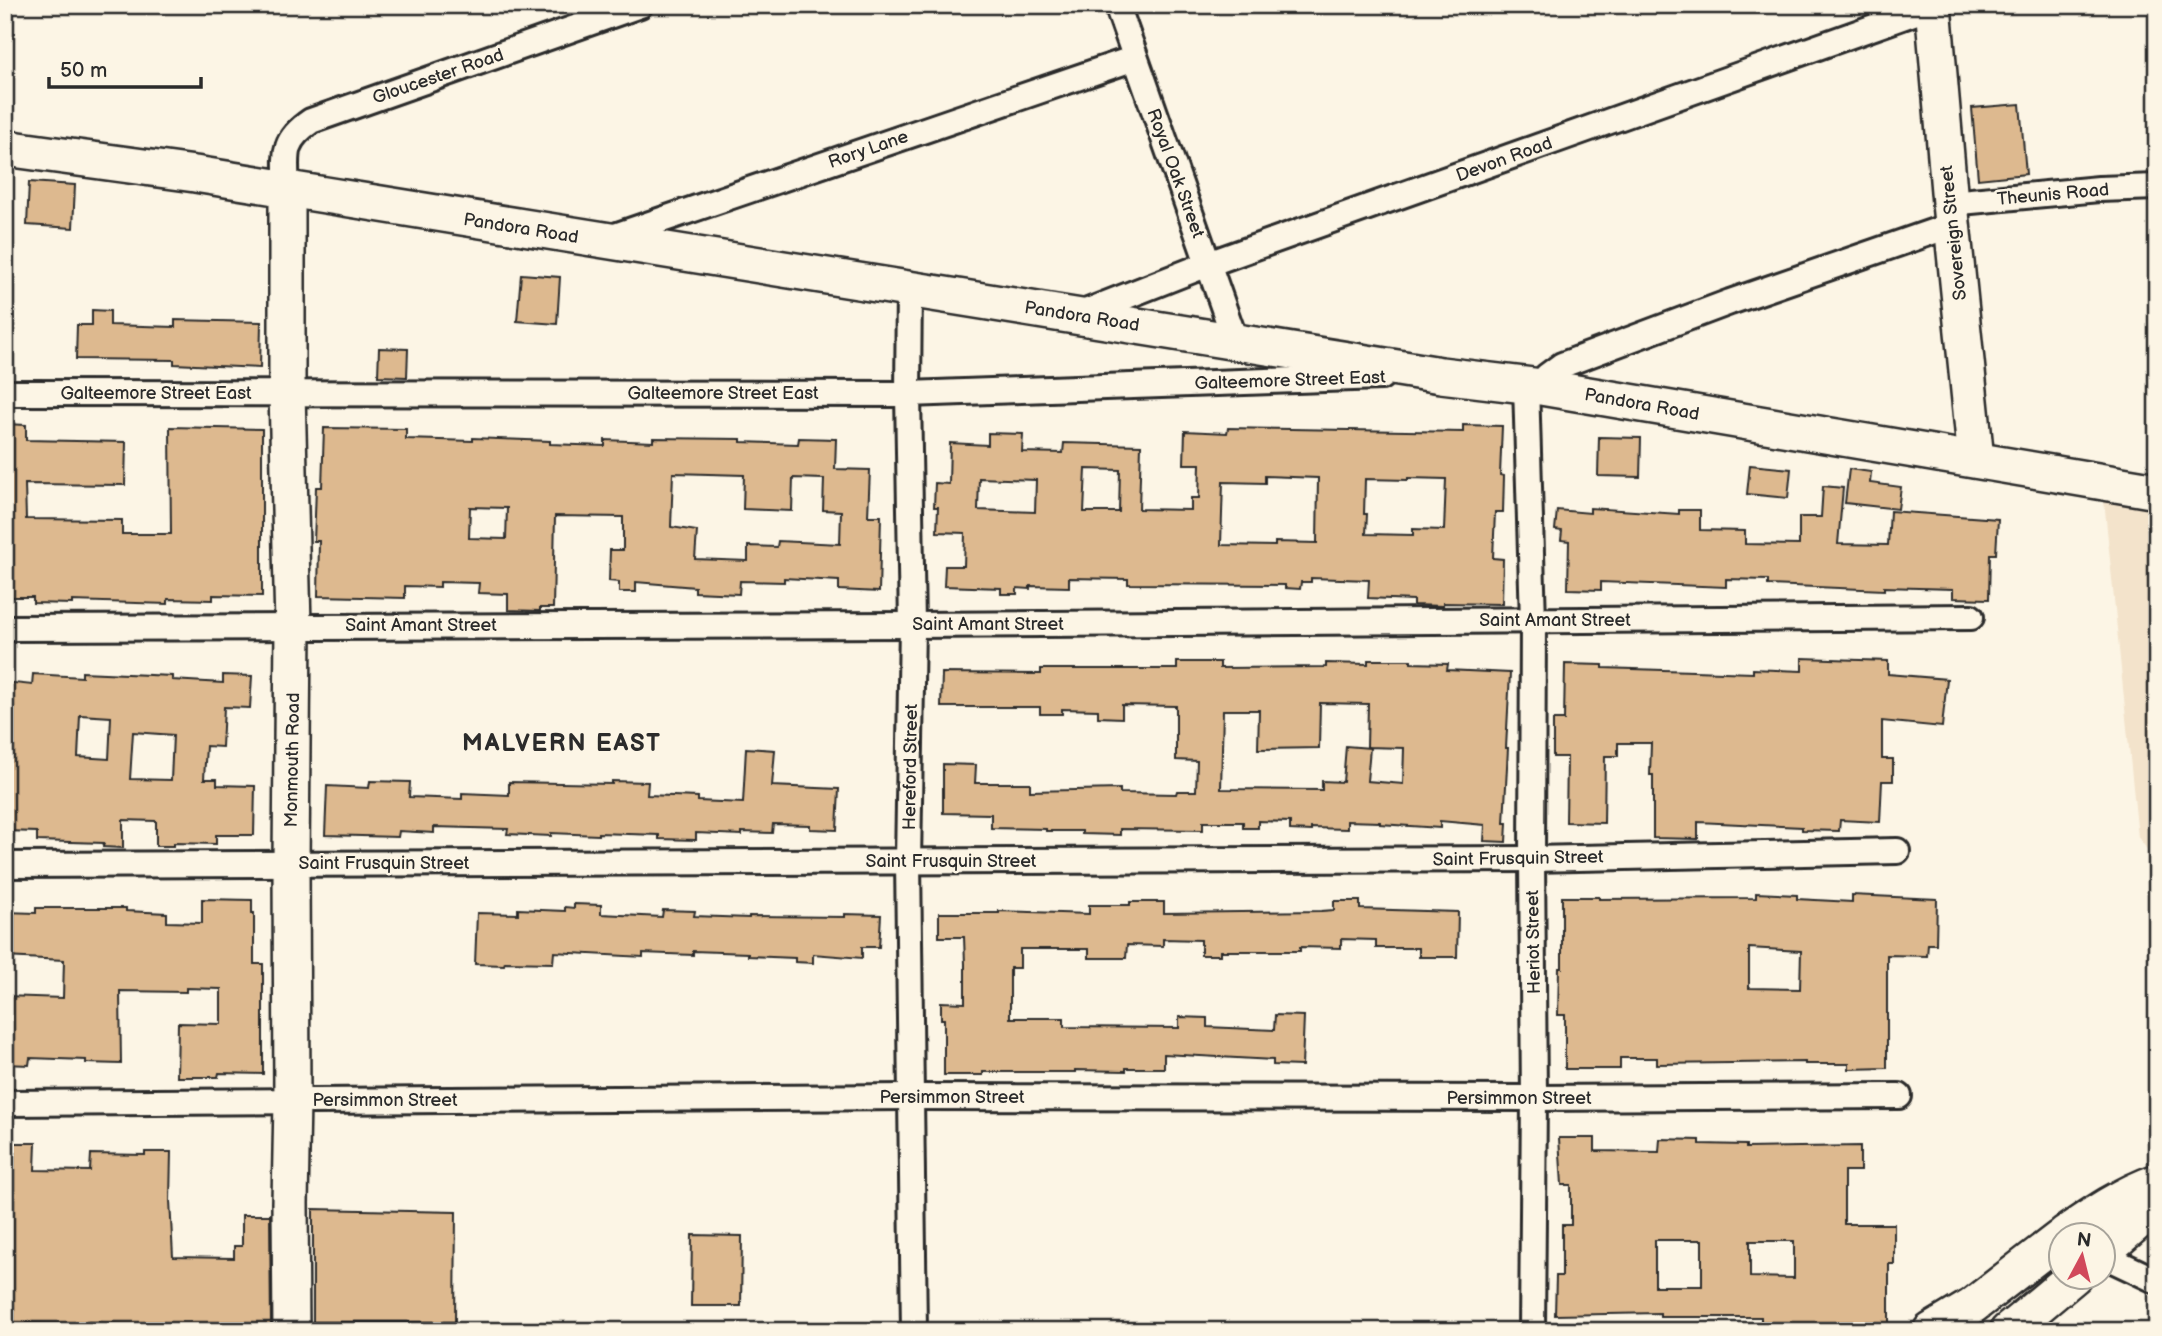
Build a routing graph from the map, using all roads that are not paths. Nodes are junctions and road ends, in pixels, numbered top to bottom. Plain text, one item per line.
1 (640, 5) edge
2 (1117, 5) edge
3 (1940, 5) edge
4 (1933, 6) edge
5 (1135, 58) junction
6 (5, 148) edge
7 (2157, 187) edge
8 (287, 190) junction
9 (1951, 214) junction
10 (600, 241) junction
11 (1208, 264) junction
12 (909, 288) junction
13 (1076, 315) junction
14 (1235, 340) junction
15 (1441, 375) junction
16 (1533, 386) junction
17 (5, 393) edge
18 (287, 393) junction
19 (908, 394) junction
20 (1976, 460) junction
21 (2157, 491) edge
22 (1971, 617) dead end
23 (1533, 621) junction
24 (293, 625) junction
25 (912, 625) junction
26 (5, 628) edge
27 (1897, 851) dead end
28 (1532, 859) junction
29 (908, 862) junction
30 (290, 864) junction
31 (5, 865) edge
32 (1899, 1096) dead end
33 (911, 1097) junction
34 (1534, 1098) junction
35 (292, 1101) junction
36 (5, 1103) edge
37 (2157, 1182) edge
38 (2157, 1205) edge
39 (2085, 1220) edge
40 (2116, 1242) edge
41 (2046, 1249) edge
42 (2116, 1261) edge
43 (2157, 1281) edge
44 (2057, 1290) edge
45 (291, 1331) edge
46 (914, 1331) edge
47 (1532, 1331) edge
48 (1931, 1331) edge
49 (2008, 1331) edge

1 - 8 street, Gloucester Road
2 - 5 street, Royal Oak Street
3 - 4 street, Devon Road
4 - 9 street, Sovereign Street
4 - 11 street, Devon Road
5 - 10 street, Rory Lane
5 - 11 street, Royal Oak Street
6 - 8 street, Pandora Road
7 - 9 street, Theunis Road
8 - 10 street, Pandora Road
8 - 18 street, Monmouth Road
9 - 16 street, Theunis Road
9 - 20 street, Sovereign Street
10 - 12 street, Pandora Road
11 - 13 street, Devon Road
11 - 14 street, Royal Oak Street
12 - 13 street, Pandora Road
12 - 19 street, Hereford Street
13 - 14 street, Pandora Road
14 - 15 street, Pandora Road
15 - 16 street, Pandora Road
15 - 19 street, Galteemore Street East
16 - 20 street, Pandora Road
16 - 23 street, Heriot Street
17 - 18 street, Galteemore Street East
18 - 19 street, Galteemore Street East
18 - 24 street, Monmouth Road
19 - 25 street, Hereford Street
20 - 21 street, Pandora Road
22 - 23 street, Saint Amant Street
23 - 25 street, Saint Amant Street
23 - 28 street, Heriot Street
24 - 25 street, Saint Amant Street
24 - 26 street, Saint Amant Street
24 - 30 street, Monmouth Road
25 - 29 street, Hereford Street
27 - 28 street, Saint Frusquin Street
28 - 29 street, Saint Frusquin Street
28 - 34 street, Heriot Street
29 - 30 street, Saint Frusquin Street
29 - 33 street, Hereford Street
30 - 31 street, Saint Frusquin Street
30 - 35 street, Monmouth Road
32 - 34 street, Persimmon Street
33 - 34 street, Persimmon Street
33 - 35 street, Persimmon Street
33 - 46 street, Hereford Street
34 - 47 street, Heriot Street
35 - 36 street, Persimmon Street
35 - 45 street, Monmouth Road
37 - 39 street
38 - 40 street
41 - 48 street
42 - 43 street
44 - 49 street

